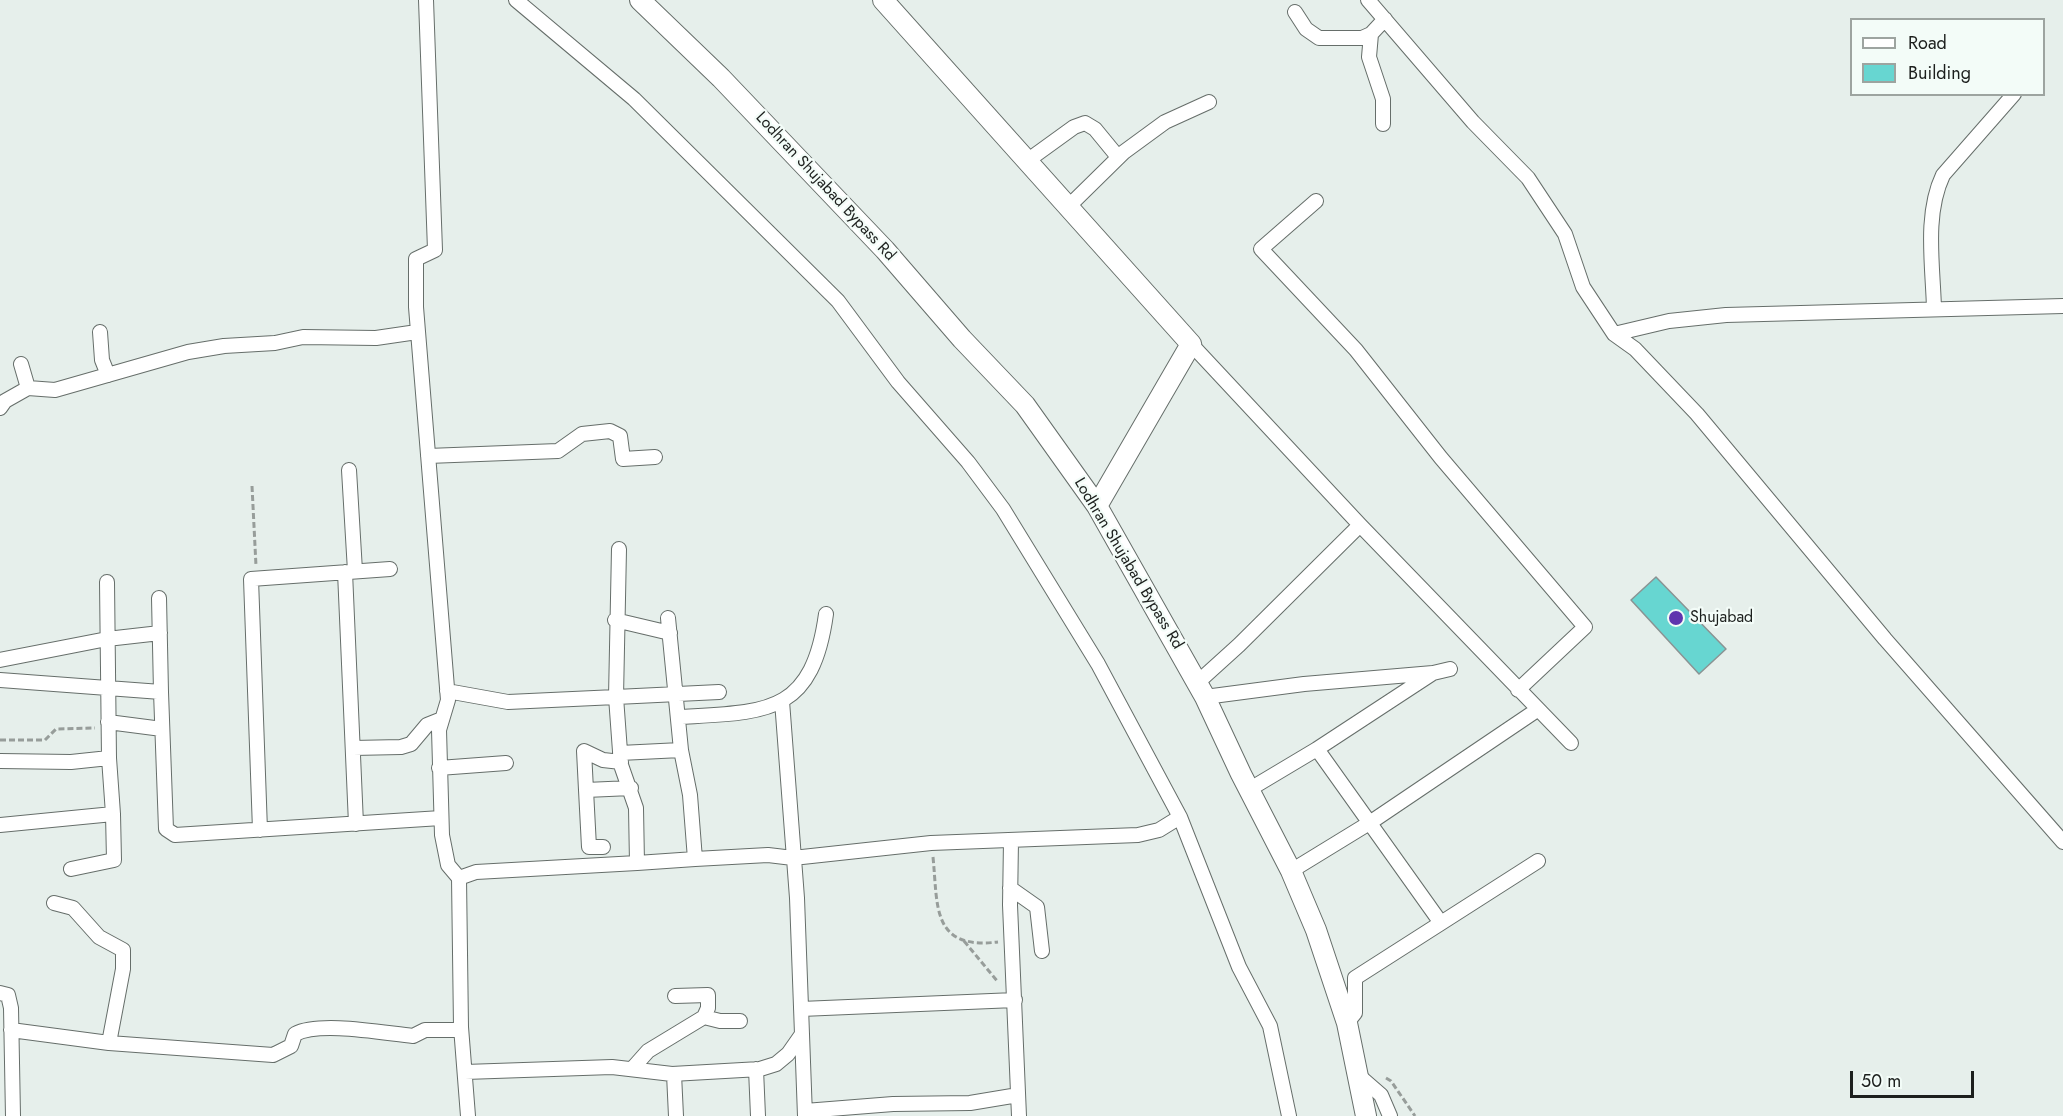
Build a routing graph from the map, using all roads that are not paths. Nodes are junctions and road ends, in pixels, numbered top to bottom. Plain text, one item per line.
1 (426, 0) edge
2 (516, 0) edge
3 (640, 0) edge
4 (883, 0) edge
5 (1368, 0) edge
6 (1294, 12) dead end
7 (1385, 19) junction
8 (1371, 34) junction
9 (2012, 96) edge
10 (1209, 102) dead end
11 (1383, 124) dead end
12 (1118, 157) junction
13 (1027, 161) junction
14 (1316, 201) dead end
15 (1068, 207) junction
16 (2063, 306) edge
17 (1934, 309) junction
18 (100, 332) dead end
19 (417, 332) junction
20 (1614, 334) junction
21 (1191, 344) junction
22 (21, 364) dead end
23 (108, 375) junction
24 (28, 388) junction
25 (0, 408) edge
26 (428, 456) junction
27 (655, 457) dead end
28 (349, 470) dead end
29 (1097, 506) junction
30 (1360, 525) junction
31 (619, 549) dead end
32 (390, 569) dead end
33 (350, 572) junction
34 (107, 582) dead end
35 (159, 598) dead end
36 (826, 614) dead end
37 (668, 618) dead end
38 (615, 620) junction
39 (160, 633) junction
40 (670, 633) junction
41 (107, 639) junction
42 (0, 660) edge
43 (1450, 669) dead end
44 (1433, 673) junction
45 (0, 680) edge
46 (108, 688) junction
47 (1201, 690) junction
48 (1518, 690) junction
49 (447, 691) junction
50 (161, 692) junction
51 (719, 692) dead end
52 (678, 696) junction
53 (616, 697) junction
54 (782, 701) junction
55 (1537, 710) junction
56 (679, 717) junction
57 (442, 719) junction
58 (108, 725) junction
59 (162, 729) junction
60 (1571, 742) dead end
61 (352, 748) junction
62 (1317, 749) junction
63 (681, 750) junction
64 (109, 758) junction
65 (620, 758) junction
66 (0, 761) edge
67 (506, 763) dead end
68 (439, 768) junction
69 (631, 788) junction
70 (1250, 789) junction
71 (586, 790) junction
72 (113, 814) junction
73 (441, 818) junction
74 (1180, 818) junction
75 (1371, 822) junction
76 (356, 824) junction
77 (0, 825) edge
78 (260, 830) junction
79 (1011, 841) junction
80 (2063, 842) edge
81 (603, 847) dead end
82 (793, 858) junction
83 (695, 859) junction
84 (1538, 861) dead end
85 (637, 863) junction
86 (71, 869) dead end
87 (1290, 871) junction
88 (459, 878) junction
89 (1010, 888) junction
90 (54, 903) dead end
91 (1441, 923) junction
92 (1042, 951) dead end
93 (0, 993) edge
94 (675, 996) dead end
95 (1015, 1000) junction
96 (801, 1010) junction
97 (704, 1017) junction
98 (740, 1021) dead end
99 (1347, 1023) junction
100 (11, 1030) junction
101 (461, 1030) junction
102 (802, 1034) junction
103 (109, 1043) junction
104 (632, 1069) junction
105 (756, 1070) junction
106 (465, 1072) junction
107 (674, 1074) junction
108 (1358, 1075) junction
109 (1018, 1095) junction
110 (805, 1113) edge
111 (13, 1116) edge
112 (468, 1116) edge
113 (676, 1116) edge
114 (758, 1116) edge
115 (1018, 1116) edge
116 (1289, 1116) edge
117 (1366, 1116) edge
118 (1390, 1116) edge

1 - 19 street
2 - 74 street
3 - 29 street, Lodhran Shujabad Bypass Rd
4 - 13 street
5 - 7 street
6 - 8 street
7 - 8 street
7 - 20 street
8 - 11 street
9 - 17 street
10 - 12 street
12 - 13 street
12 - 15 street
13 - 15 street
14 - 48 street
15 - 21 street
16 - 17 street
17 - 20 street
18 - 23 street
19 - 23 street
19 - 26 street
20 - 80 street
21 - 29 street
21 - 30 street
22 - 24 street
23 - 24 street
24 - 25 street
26 - 27 street
26 - 49 street
28 - 33 street
29 - 47 street, Lodhran Shujabad Bypass Rd
30 - 47 street
30 - 48 street
31 - 38 street
32 - 33 street
33 - 61 street
33 - 78 street
34 - 41 street
35 - 39 street
36 - 54 street
37 - 40 street
38 - 40 street
38 - 53 street
39 - 41 street
39 - 50 street
40 - 52 street
41 - 42 street
41 - 46 street
43 - 44 street
44 - 47 street
44 - 62 street
45 - 46 street
46 - 50 street
46 - 58 street
47 - 70 street, Lodhran Shujabad Bypass Rd
48 - 55 street
49 - 53 street
49 - 57 street
50 - 59 street
51 - 52 street
52 - 53 street
52 - 56 street
53 - 65 street
54 - 56 street
54 - 82 street
55 - 60 street
55 - 75 street
56 - 63 street
57 - 61 street
57 - 68 street
58 - 59 street
58 - 64 street
59 - 78 street
61 - 76 street
62 - 70 street
62 - 75 street
63 - 65 street
63 - 83 street
64 - 66 street
64 - 72 street
65 - 69 street
65 - 71 street
67 - 68 street
68 - 73 street
69 - 71 street
69 - 85 street
70 - 87 street, Lodhran Shujabad Bypass Rd
71 - 81 street
72 - 77 street
72 - 86 street
73 - 76 street
73 - 88 street
74 - 79 street
74 - 116 street
75 - 87 street
75 - 91 street
76 - 78 street
79 - 82 street
79 - 89 street
82 - 83 street
82 - 96 street
83 - 85 street
84 - 91 street
85 - 88 street
87 - 99 street, Lodhran Shujabad Bypass Rd
88 - 101 street
89 - 92 street
89 - 95 street
90 - 103 street
91 - 99 street
93 - 100 street
94 - 97 street
95 - 96 street
95 - 109 street
96 - 102 street
97 - 98 street
97 - 104 street
99 - 108 street, Lodhran Shujabad Bypass Rd
100 - 103 street
100 - 111 street
101 - 103 street
101 - 106 street
102 - 105 street
102 - 110 street
104 - 106 street
104 - 107 street
105 - 107 street
105 - 114 street
106 - 112 street
107 - 113 street
108 - 117 street, Lodhran Shujabad Bypass Rd
108 - 118 street
109 - 110 street
109 - 115 street

